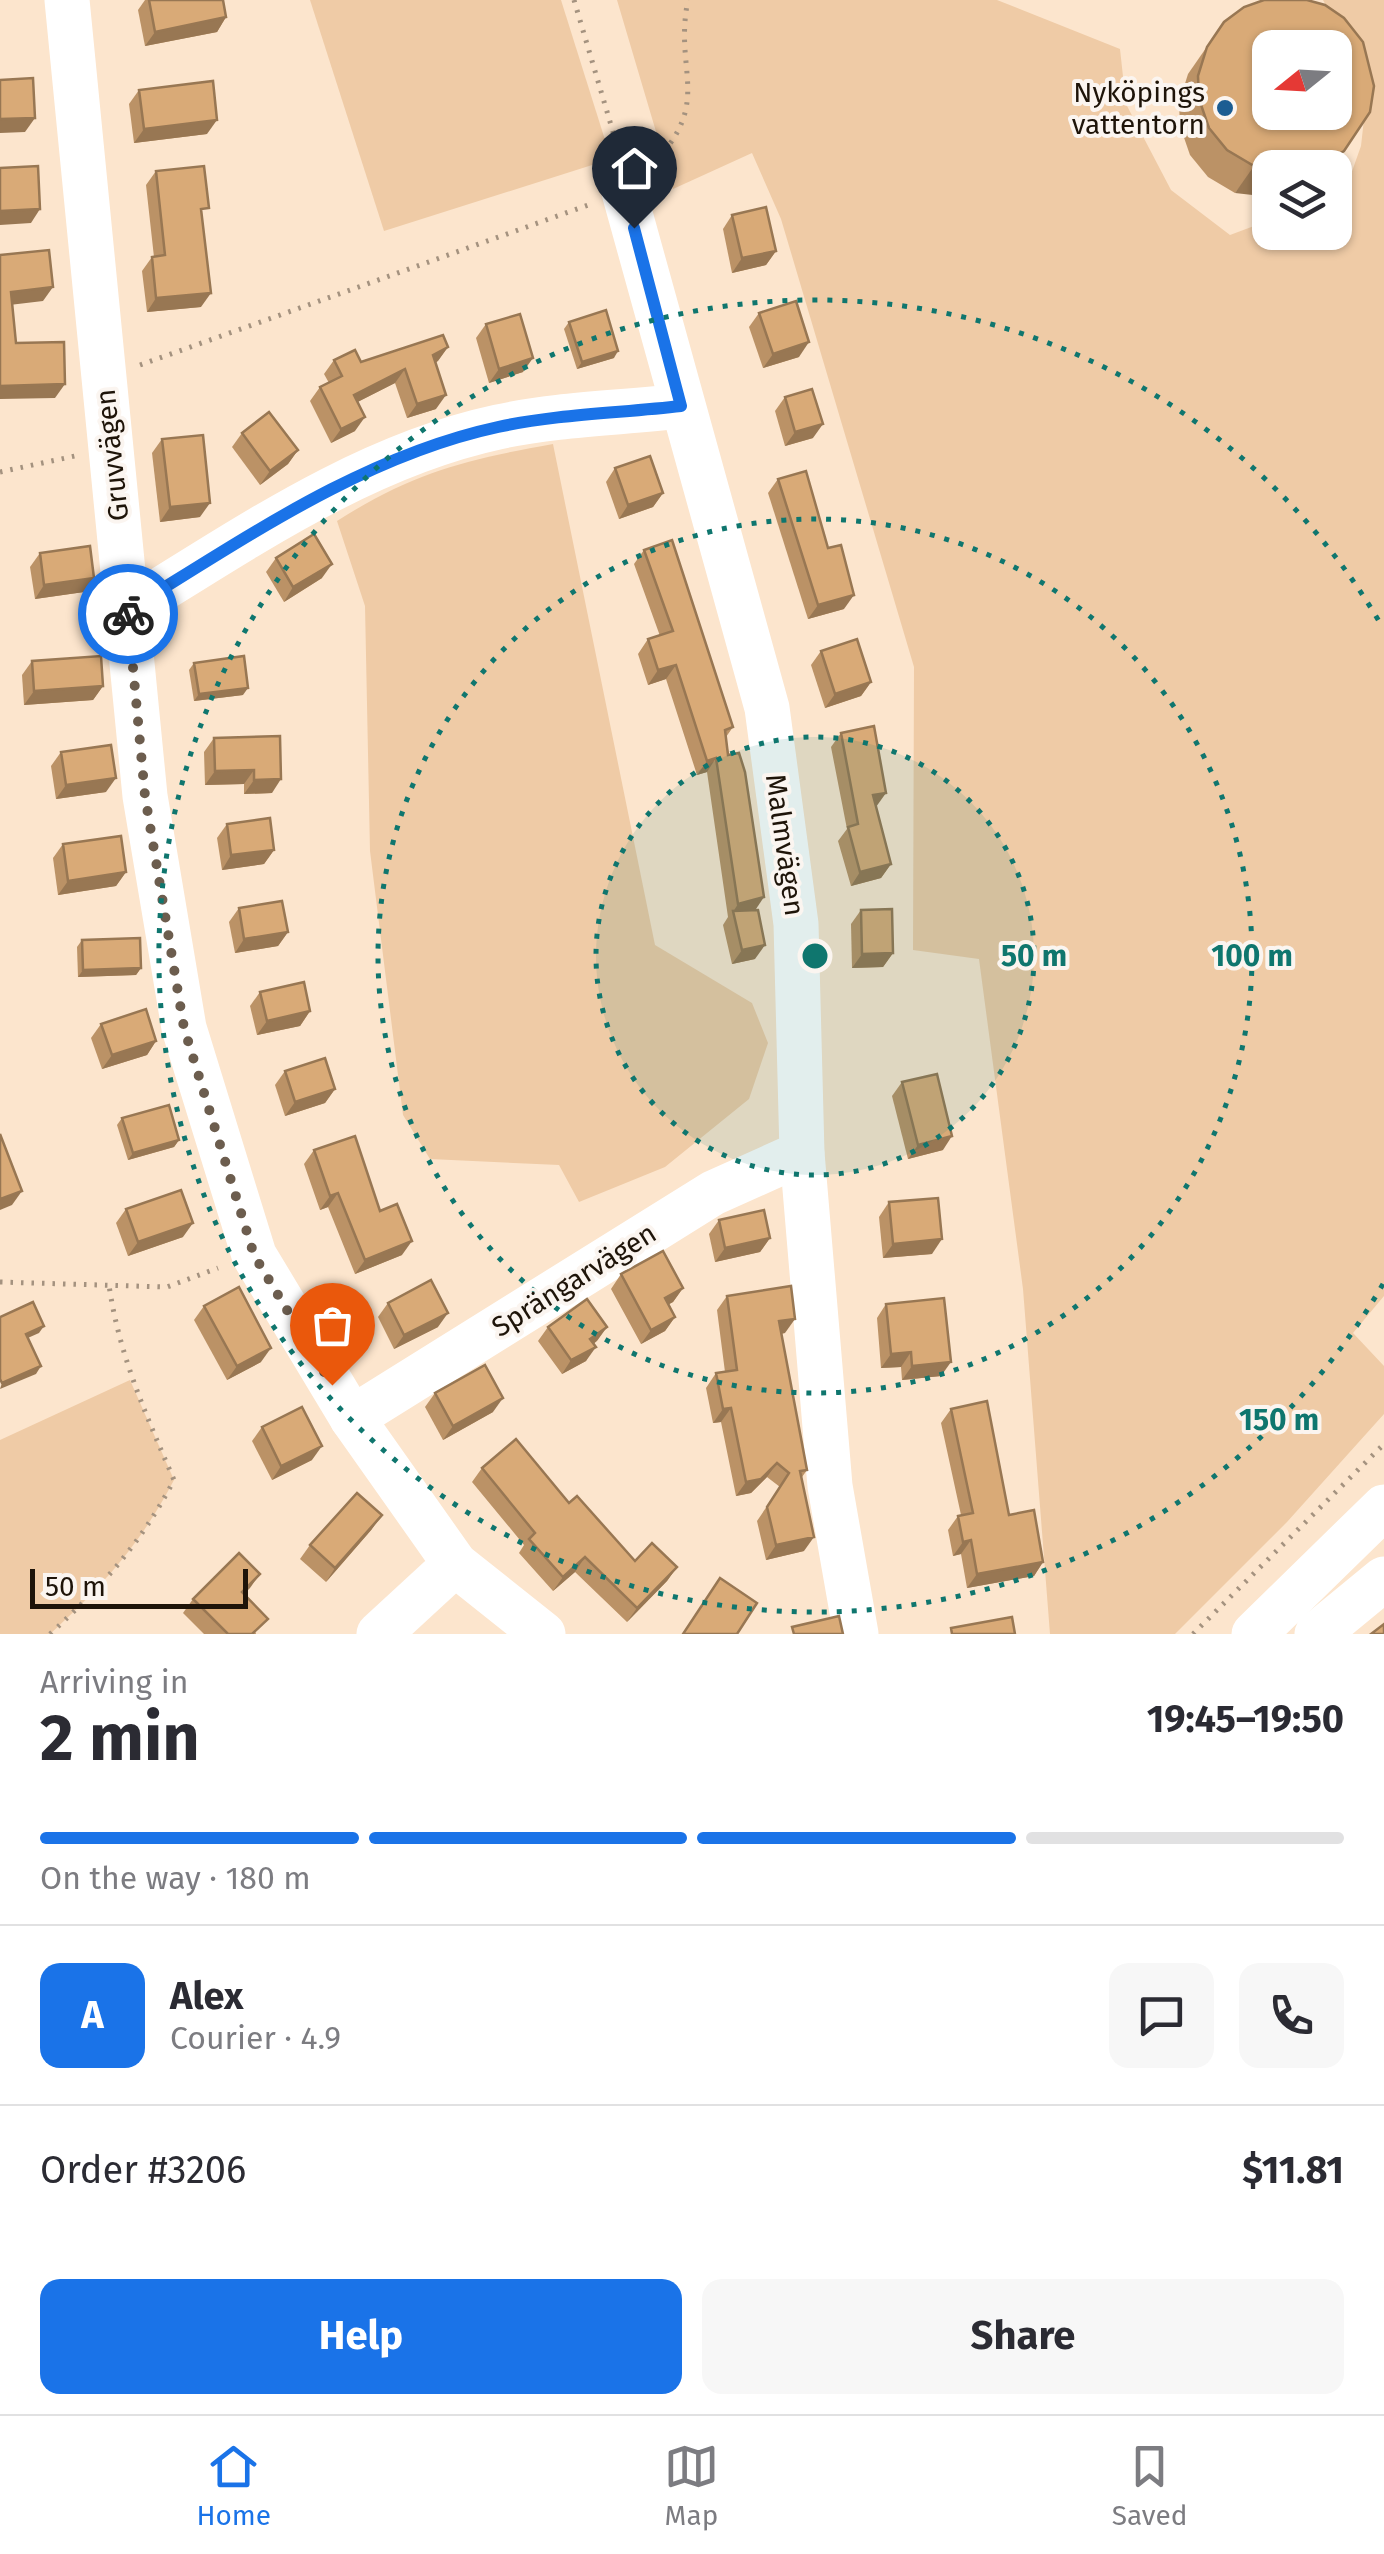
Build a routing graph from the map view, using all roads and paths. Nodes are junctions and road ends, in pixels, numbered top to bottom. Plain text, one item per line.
1 (67, 0) edge
2 (574, 0) edge
3 (688, 0) edge
4 (624, 192) junction
5 (104, 378) junction
6 (681, 406) junction
7 (112, 447) junction
8 (0, 472) edge
9 (128, 610) junction
10 (802, 1153) junction
11 (254, 1255) junction
12 (0, 1282) edge
13 (109, 1285) junction
14 (352, 1418) junction
15 (1384, 1444) edge
16 (1384, 1507) edge
17 (455, 1564) junction
18 (1384, 1579) edge
19 (50, 1634) edge
20 (379, 1634) edge
21 (543, 1634) edge
22 (856, 1634) edge
23 (1193, 1634) edge
24 (1254, 1634) edge
25 (1316, 1634) edge

1 - 5 street, Gruvvägen
2 - 4 path
3 - 4 path
4 - 5 path
4 - 6 street, Malmvägen
5 - 7 street, Gruvvägen
6 - 9 street
6 - 10 street, Malmvägen
7 - 8 path
7 - 9 street, Gruvvägen
9 - 11 street, Gruvvägen
10 - 14 street, Sprängarvägen
10 - 22 street, Malmvägen
11 - 13 path
11 - 14 street, Gruvvägen
12 - 13 path
13 - 19 path
14 - 17 street, Gruvvägen
15 - 23 path
16 - 24 street
17 - 20 street
17 - 21 street, Gruvvägen
18 - 25 street

